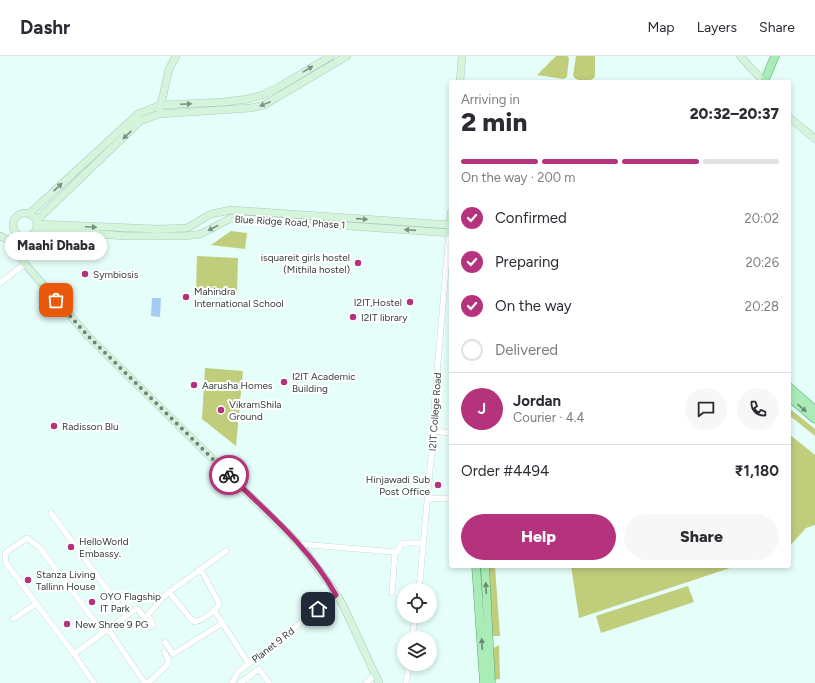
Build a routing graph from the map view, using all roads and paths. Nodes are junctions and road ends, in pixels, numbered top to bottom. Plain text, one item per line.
1 (176, 56) edge
2 (331, 56) edge
3 (347, 56) edge
4 (462, 56) edge
5 (740, 56) edge
6 (775, 56) edge
7 (460, 80) edge
8 (762, 80) edge
9 (765, 80) edge
10 (160, 105) junction
11 (158, 114) junction
12 (791, 119) edge
13 (815, 139) edge
14 (30, 214) junction
15 (37, 225) junction
16 (449, 225) edge
17 (449, 233) edge
18 (16, 234) junction
19 (0, 236) edge
20 (9, 240) junction
21 (449, 245) edge
22 (25, 264) junction
23 (0, 283) edge
24 (791, 389) edge
25 (791, 399) edge
26 (815, 410) edge
27 (815, 419) edge
28 (433, 431) junction
29 (449, 433) edge
30 (428, 498) junction
31 (449, 499) edge
32 (51, 513) dead end
33 (424, 542) junction
34 (299, 544) junction
35 (226, 552) dead end
36 (395, 552) junction
37 (476, 568) edge
38 (485, 568) edge
39 (201, 570) junction
40 (420, 583) edge
41 (169, 592) junction
42 (392, 593) dead end
43 (336, 595) junction
44 (36, 604) junction
45 (214, 610) junction
46 (126, 615) junction
47 (13, 618) dead end
48 (223, 623) junction
49 (106, 631) junction
50 (165, 642) dead end
51 (164, 652) dead end
52 (74, 654) junction
53 (249, 664) junction
54 (243, 669) junction
55 (408, 671) edge
56 (375, 675) junction
57 (247, 677) junction
58 (94, 683) edge
59 (145, 683) edge
60 (148, 683) edge
61 (232, 683) edge
62 (240, 683) edge
63 (269, 683) edge
64 (366, 683) edge
65 (379, 683) edge
66 (406, 683) edge
67 (484, 683) edge
68 (491, 683) edge

1 - 10 street
10 -> 2 street
3 -> 11 street
4 - 7 street
5 - 8 street
6 - 9 main road
10 - 11 street
14 -> 10 street
11 -> 15 street
12 - 13 street
14 - 15 street
14 - 18 street
15 -> 16 street, Blue Ridge Road, Phase 1
17 -> 15 street, Blue Ridge Road, Phase 1
15 - 18 street
18 - 20 street
19 - 20 street
20 - 22 street
21 - 28 street, I2IT College Road
22 - 23 street
22 - 34 street
24 - 26 main road
25 -> 27 main road
28 - 29 street
28 - 30 street, I2IT College Road
30 - 31 street
30 - 33 street, I2IT College Road
32 - 46 street
33 - 36 street
33 - 40 street, I2IT College Road
34 - 36 street
34 - 43 street
35 - 39 street
36 - 42 street
67 -> 37 main road
68 -> 38 main road
39 - 41 street
39 - 45 street
41 - 45 street
41 - 46 street
43 - 53 street, Planet 9 Rd
43 - 56 street
44 - 47 street
44 - 49 street
44 - 52 street
45 - 48 street
46 - 49 street
48 - 50 street
48 - 53 street
49 - 52 street
49 - 59 street
51 - 60 street
52 - 58 street
53 - 54 street, Planet 9 Rd
54 - 57 street
54 - 61 street, Planet 9 Rd
55 - 66 street
56 - 64 street
56 - 65 street
57 - 62 street
57 - 63 street

